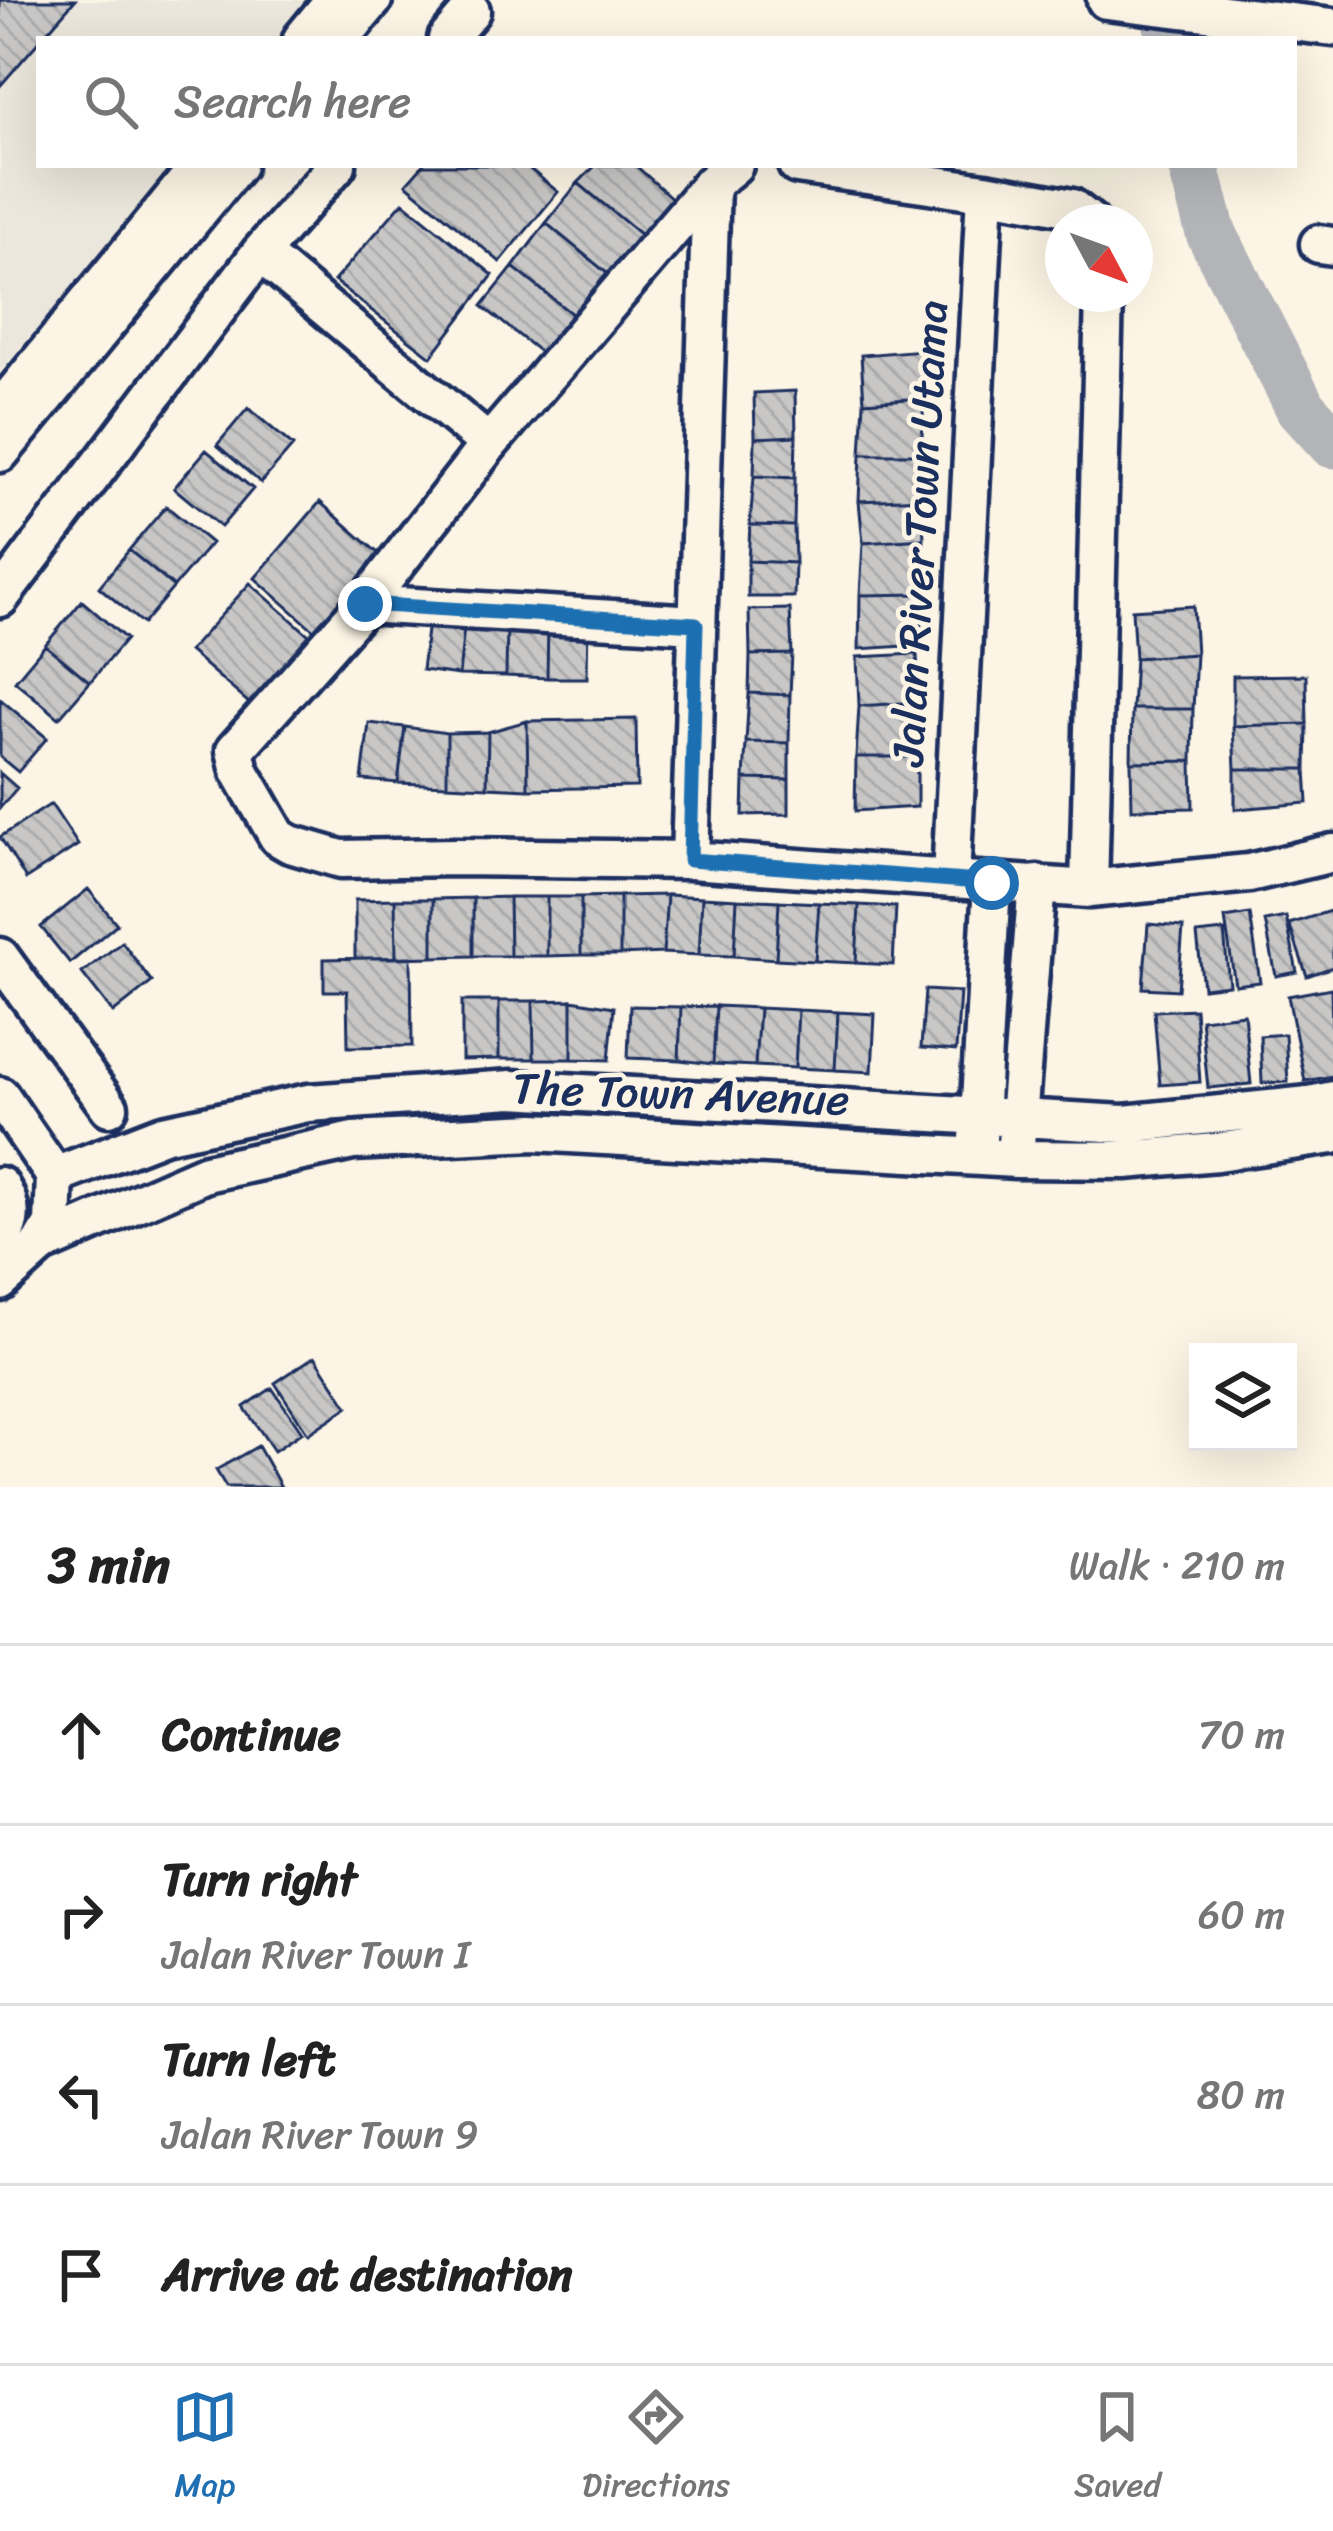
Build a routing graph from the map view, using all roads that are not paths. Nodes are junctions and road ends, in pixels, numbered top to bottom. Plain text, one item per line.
1 (334, 0) edge
2 (373, 0) edge
3 (1106, 0) edge
4 (472, 11) dead end
5 (1333, 27) edge
6 (304, 36) edge
7 (343, 36) edge
8 (450, 36) edge
9 (198, 168) edge
10 (235, 168) edge
11 (334, 168) edge
12 (818, 168) edge
13 (723, 174) edge
14 (985, 192) junction
15 (1050, 204) edge
16 (260, 253) junction
17 (1104, 312) edge
18 (0, 410) edge
19 (489, 444) junction
20 (0, 453) edge
21 (0, 598) edge
22 (365, 604) junction
23 (696, 624) junction
24 (1333, 853) edge
25 (690, 860) junction
26 (951, 879) junction
27 (992, 883) junction
28 (1036, 884) junction
29 (1089, 889) junction
30 (0, 957) edge
31 (0, 1096) edge
32 (1333, 1100) edge
33 (110, 1107) dead end
34 (999, 1117) junction
35 (1333, 1135) edge
36 (976, 1154) junction
37 (1016, 1159) junction
38 (55, 1176) junction
39 (0, 1186) edge
40 (0, 1242) edge
41 (41, 1245) junction
42 (0, 1282) edge

1 - 6 street
2 - 7 street
3 - 5 street
4 - 8 street
9 - 18 street
10 - 20 street
11 - 16 street
12 - 14 street
13 - 19 street
13 - 23 street
14 - 15 street
14 - 26 street, Jalan River Town Utama
16 - 19 street
16 - 21 street
17 - 29 street
19 - 22 street
22 - 23 street
22 - 25 street
23 - 25 street
24 - 29 street
25 - 26 street
26 - 27 street
27 - 28 street
27 - 34 street
28 - 29 street
28 - 34 street
30 - 33 street
31 - 38 street
32 - 34 street, The Town Avenue
34 - 36 street
34 - 37 street
34 - 38 street, The Town Avenue
35 - 37 street, The Town Avenue
36 - 37 street, The Town Avenue
36 - 41 street, The Town Avenue
38 - 41 street
39 - 40 street
41 - 42 street, The Town Avenue

